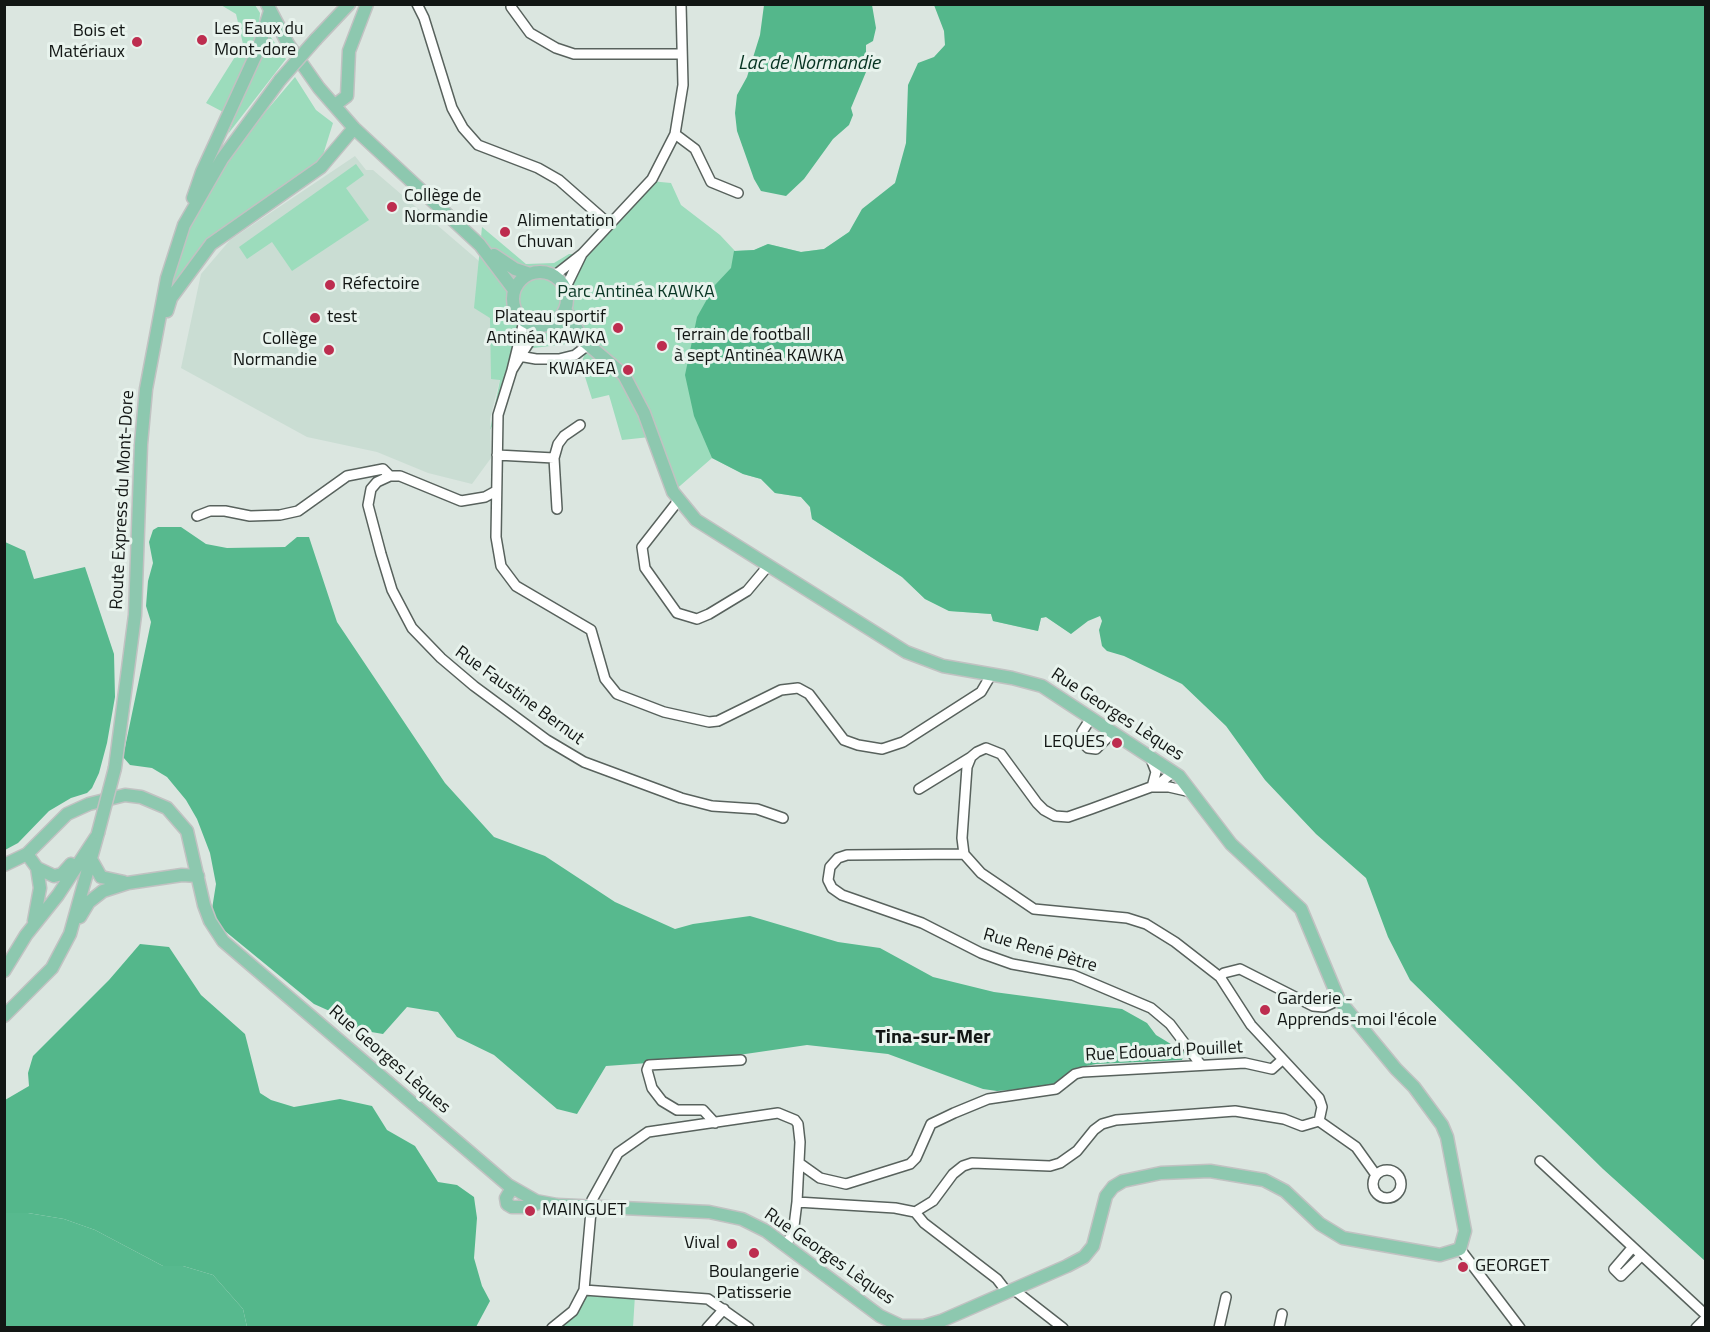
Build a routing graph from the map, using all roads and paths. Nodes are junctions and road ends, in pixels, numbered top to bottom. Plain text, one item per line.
1 (350, 4) edge
2 (367, 4) edge
3 (417, 4) edge
4 (681, 4) edge
5 (511, 7) dead end
6 (269, 8) edge
7 (682, 54) junction
8 (335, 105) junction
9 (354, 128) junction
10 (675, 134) junction
11 (738, 193) dead end
12 (609, 224) junction
13 (184, 225) junction
14 (480, 245) junction
15 (582, 254) junction
16 (530, 274) junction
17 (554, 276) junction
18 (565, 289) junction
19 (514, 290) junction
20 (565, 309) junction
21 (524, 321) junction
22 (545, 325) junction
23 (587, 343) junction
24 (519, 356) junction
25 (512, 370) junction
26 (580, 425) dead end
27 (497, 455) junction
28 (554, 458) junction
29 (390, 476) junction
30 (496, 491) junction
31 (678, 501) junction
32 (557, 509) dead end
33 (197, 516) dead end
34 (138, 526) junction
35 (768, 566) junction
36 (991, 675) junction
37 (1091, 717) junction
38 (1113, 732) junction
39 (971, 757) junction
40 (1149, 757) junction
41 (1173, 772) junction
42 (1152, 787) junction
43 (919, 789) dead end
44 (1192, 792) junction
45 (783, 818) dead end
46 (27, 854) junction
47 (964, 854) junction
48 (88, 857) junction
49 (4, 865) edge
50 (37, 868) junction
51 (197, 871) junction
52 (128, 883) junction
53 (70, 934) junction
54 (26, 935) junction
55 (4, 971) edge
56 (1220, 977) junction
57 (1339, 1000) junction
58 (4, 1016) edge
59 (741, 1060) dead end
60 (1282, 1060) junction
61 (1201, 1065) junction
62 (1319, 1121) junction
63 (715, 1123) junction
64 (1540, 1161) dead end
65 (799, 1163) junction
66 (1376, 1175) dead end
67 (797, 1202) junction
68 (590, 1207) junction
69 (915, 1212) junction
70 (785, 1245) junction
71 (1632, 1248) junction
72 (1460, 1249) junction
73 (1641, 1256) junction
74 (584, 1290) junction
75 (1010, 1291) junction
76 (1226, 1297) dead end
77 (724, 1309) junction
78 (1282, 1314) dead end
79 (1706, 1316) edge
80 (907, 1327) edge
81 (552, 1328) edge
82 (707, 1328) edge
83 (749, 1328) edge
84 (1063, 1328) edge
85 (1219, 1328) edge
86 (1278, 1328) edge
87 (1520, 1328) edge
88 (1696, 1328) edge

1 - 13 main road, Route Express du Mont-Dore, bridge
2 - 8 main road
3 - 12 street
4 - 7 street
5 - 7 street
6 - 8 main road
6 - 13 main road
7 - 10 street
8 - 9 main road
9 - 14 main road
9 - 34 main road
10 - 11 street
10 - 12 street
12 - 15 street
13 - 34 main road, Route Express du Mont-Dore
14 - 16 main road
14 - 19 main road
15 - 17 street
15 - 18 street
16 - 17 main road
16 - 19 main road
17 - 18 main road
18 - 20 main road
19 - 21 main road
20 - 22 main road
20 - 23 main road, Rue Georges Lèques
21 - 22 main road
21 - 25 street
22 - 23 main road, Rue Georges Lèques
22 - 24 street
23 - 24 street
23 - 31 main road, Rue Georges Lèques
24 - 25 street
25 - 27 street
26 - 28 street
27 - 28 street
27 - 30 street
28 - 32 street
29 - 30 street
29 - 33 street
29 - 45 street, Rue Faustine Bernut
30 - 36 street
31 - 35 main road, Rue Georges Lèques
31 - 35 street
34 - 48 main road, Route Express du Mont-Dore, bridge
35 - 36 main road, Rue Georges Lèques
36 - 37 main road, Rue Georges Lèques
37 - 38 main road, Rue Georges Lèques
37 - 38 street
38 - 40 main road, Rue Georges Lèques
39 - 42 street
39 - 43 street
39 - 47 street
40 - 41 main road, Rue Georges Lèques
40 - 42 street
41 - 42 street
41 - 44 main road, Rue Georges Lèques
42 - 44 street
44 - 57 main road, Rue Georges Lèques
46 - 49 main road, Rue Georges Lèques
46 - 50 main road
46 - 51 main road, Rue Georges Lèques
47 - 56 street
47 - 61 street, Rue René Pètre
48 - 50 main road
48 - 52 main road
48 - 53 main road
48 - 54 main road
50 - 54 main road
51 - 52 main road
51 - 68 main road, Rue Georges Lèques
52 - 53 main road
53 - 58 main road
54 - 55 main road
56 - 57 street
56 - 60 street
57 - 72 main road, Rue Georges Lèques
59 - 63 street
60 - 61 street, Rue Edouard Pouillet
60 - 62 street
61 - 65 street, Rue Edouard Pouillet
62 - 66 street
62 - 69 street
63 - 65 street
63 - 68 street
64 - 71 street
65 - 67 street
67 - 69 street
67 - 70 street
68 - 70 main road, Rue Georges Lèques
68 - 74 street
69 - 75 street
70 - 80 main road, Rue Georges Lèques
71 - 73 street
71 - 73 street
72 - 75 main road, Rue Georges Lèques
72 - 87 street
73 - 79 street
74 - 77 street
74 - 81 street
75 - 80 main road, Rue Georges Lèques
75 - 84 street
76 - 85 street
77 - 82 street
77 - 83 street
78 - 86 street
79 - 88 street

